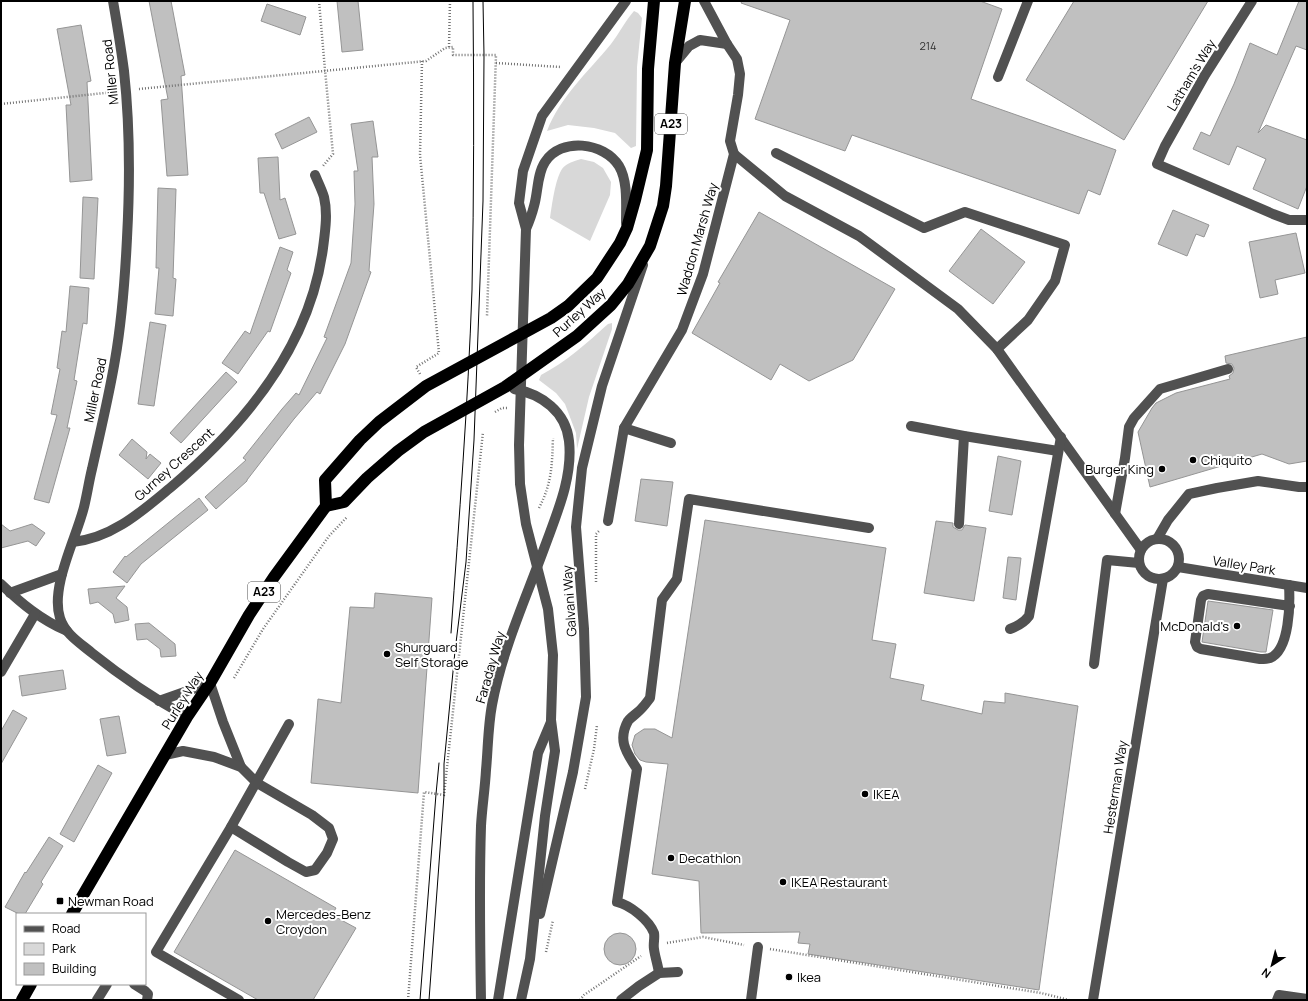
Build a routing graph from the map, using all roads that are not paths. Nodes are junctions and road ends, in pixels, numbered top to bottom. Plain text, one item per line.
1 (112, 1) edge
2 (626, 1) edge
3 (654, 1) edge
4 (684, 1) edge
5 (704, 1) edge
6 (1028, 1) edge
7 (1252, 1) edge
8 (727, 44) junction
9 (675, 63) junction
10 (998, 77) dead end
11 (776, 153) dead end
12 (734, 154) junction
13 (315, 175) road end
14 (1307, 220) edge
15 (626, 228) junction
16 (526, 229) junction
17 (650, 246) junction
18 (997, 349) junction
19 (1228, 369) dead end
20 (505, 387) junction
21 (911, 426) dead end
22 (624, 428) junction
23 (964, 436) junction
24 (1060, 437) junction
25 (671, 443) dead end
26 (1058, 451) junction
27 (1307, 487) edge
28 (326, 506) junction
29 (1115, 514) junction
30 (608, 521) dead end
31 (959, 524) dead end
32 (869, 528) dead end
33 (1157, 539) junction
34 (73, 542) junction
35 (1141, 550) junction
36 (1139, 563) junction
37 (1178, 567) junction
38 (62, 574) junction
39 (1163, 579) junction
40 (1, 584) edge
41 (1289, 585) junction
42 (1307, 588) edge
43 (10, 593) junction
44 (1290, 606) junction
45 (35, 614) junction
46 (1010, 629) dead end
47 (67, 631) junction
48 (1094, 664) dead end
49 (1, 672) edge
50 (210, 683) junction
51 (159, 702) junction
52 (187, 717) junction
53 (551, 720) junction
54 (289, 724) dead end
55 (165, 755) junction
56 (241, 767) junction
57 (257, 783) junction
58 (231, 827) junction
59 (73, 913) edge
60 (758, 948) road end
61 (530, 959) junction
62 (678, 972) dead end
63 (660, 973) junction
64 (30, 985) edge
65 (106, 985) edge
66 (136, 985) edge
67 (1307, 999) edge
68 (22, 1000) edge
69 (97, 1000) edge
70 (147, 1000) edge
71 (239, 1000) edge
72 (481, 1000) edge
73 (498, 1000) edge
74 (520, 1000) edge
75 (621, 1000) edge
76 (751, 1000) edge
77 (1093, 1000) edge
78 (1277, 1000) edge

1 - 34 street, Miller Road
2 - 16 street
3 - 15 highway, Purley Way / A23
4 - 9 highway, Purley Way / A23
5 - 8 street, Waddon Marsh Way
6 - 10 street
7 - 14 street, Latham's Way
8 - 9 street
8 - 12 street, Waddon Marsh Way
9 - 17 highway, Purley Way / A23
11 - 18 street
12 - 18 street
12 - 22 street, Waddon Marsh Way
13 - 34 street, Gurney Crescent
15 - 16 street
15 - 28 highway, Purley Way / A23
16 - 53 street
17 - 20 highway, Purley Way / A23
17 - 61 street, Galvani Way
18 - 24 street
19 - 29 street
20 - 28 highway, Purley Way / A23
20 - 72 street, Faraday Way
21 - 23 street
22 - 25 street
22 - 30 street, Waddon Marsh Way
23 - 26 street
23 - 31 street
24 - 26 street
24 - 29 street
26 - 46 street
27 - 33 street
28 - 50 highway, Purley Way / A23
29 - 35 street
32 - 63 street
33 - 35 street
33 - 37 street
34 - 38 street, Miller Road
35 - 36 street
36 - 39 street
36 - 48 street
37 - 39 street
37 - 41 street, Valley Park
38 - 43 street
38 - 47 street, Miller Road
39 - 77 street, Hesterman Way
40 - 43 street
41 - 42 street, Valley Park
41 - 44 street
43 - 45 street
44 - 44 street
45 - 47 street
45 - 49 street
47 - 51 street, Miller Road
50 - 51 street
50 - 52 highway, Purley Way / A23
50 - 56 street
51 - 52 street, Miller Road
52 - 55 highway, Purley Way / A23
53 - 61 street
53 - 73 street
54 - 57 street
55 - 56 street
55 - 59 highway, Purley Way / A23
56 - 57 street
57 - 58 street
57 - 58 street
58 - 71 street
60 - 76 street
61 - 74 street
62 - 63 street
63 - 75 street
64 - 68 highway
65 - 69 street
66 - 70 street
67 - 78 street

